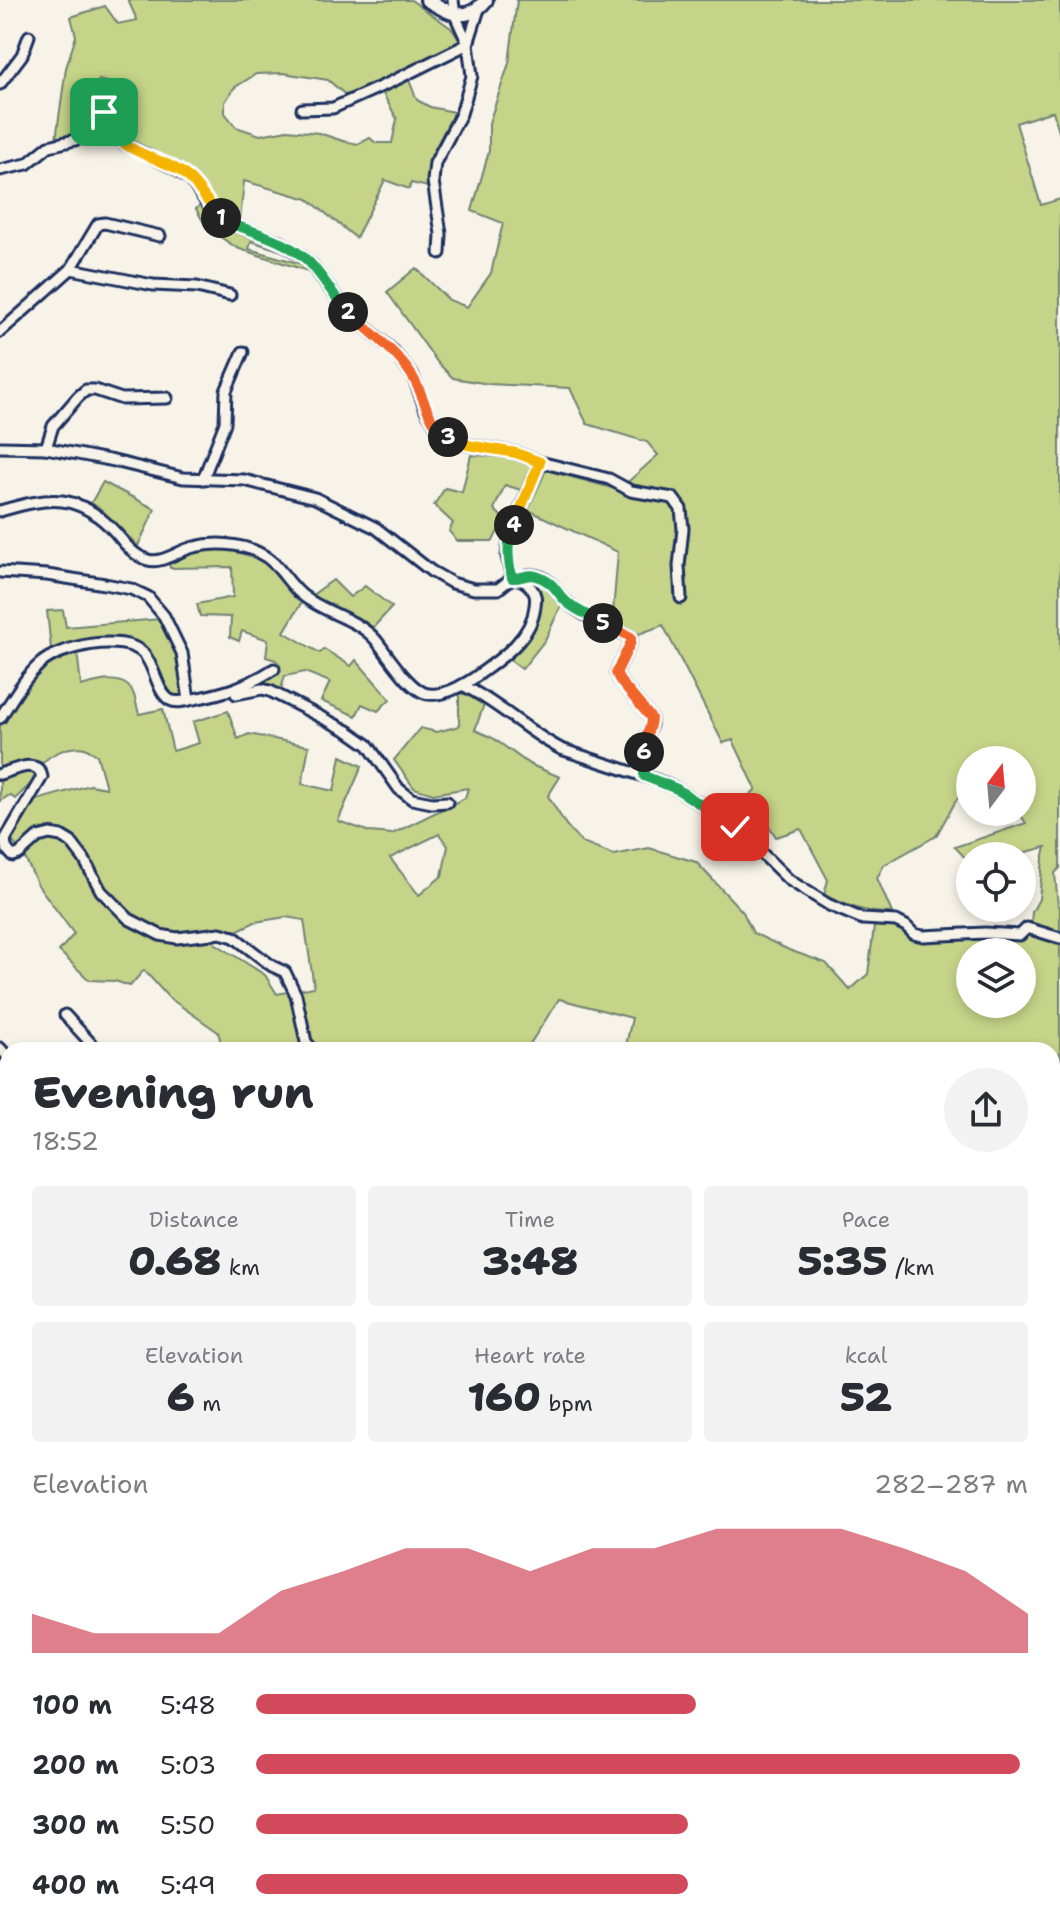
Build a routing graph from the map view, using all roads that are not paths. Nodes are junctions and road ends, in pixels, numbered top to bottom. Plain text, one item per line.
1 (427, 0) edge
2 (453, 0) edge
3 (482, 4) edge
4 (455, 15) junction
5 (29, 36) dead end
6 (468, 44) junction
7 (0, 84) edge
8 (302, 109) dead end
9 (0, 170) edge
10 (160, 236) dead end
11 (440, 253) dead end
12 (71, 269) junction
13 (230, 295) dead end
14 (0, 332) edge
15 (243, 352) dead end
16 (167, 398) dead end
17 (0, 447) edge
18 (46, 448) junction
19 (540, 462) junction
20 (203, 479) junction
21 (0, 511) edge
22 (0, 572) edge
23 (517, 578) junction
24 (681, 598) dead end
25 (274, 669) dead end
26 (462, 685) junction
27 (224, 693) junction
28 (189, 700) junction
29 (0, 718) edge
30 (0, 774) edge
31 (644, 776) junction
32 (447, 802) dead end
33 (1060, 938) edge
34 (65, 1015) dead end
35 (90, 1042) edge
36 (306, 1042) edge

1 - 4 street
2 - 4 street
3 - 4 street
3 - 6 street
4 - 6 street
5 - 7 street
6 - 8 street
6 - 11 street
9 - 19 street
10 - 12 street
12 - 13 street
12 - 14 street
15 - 20 street
16 - 18 street
17 - 18 street
18 - 20 street
19 - 23 street
19 - 24 street
20 - 23 street
21 - 26 street
22 - 28 street
23 - 26 street
23 - 31 street
25 - 27 street
26 - 31 street
27 - 28 street
27 - 32 street
28 - 29 street
30 - 36 street
31 - 33 street
34 - 35 street

